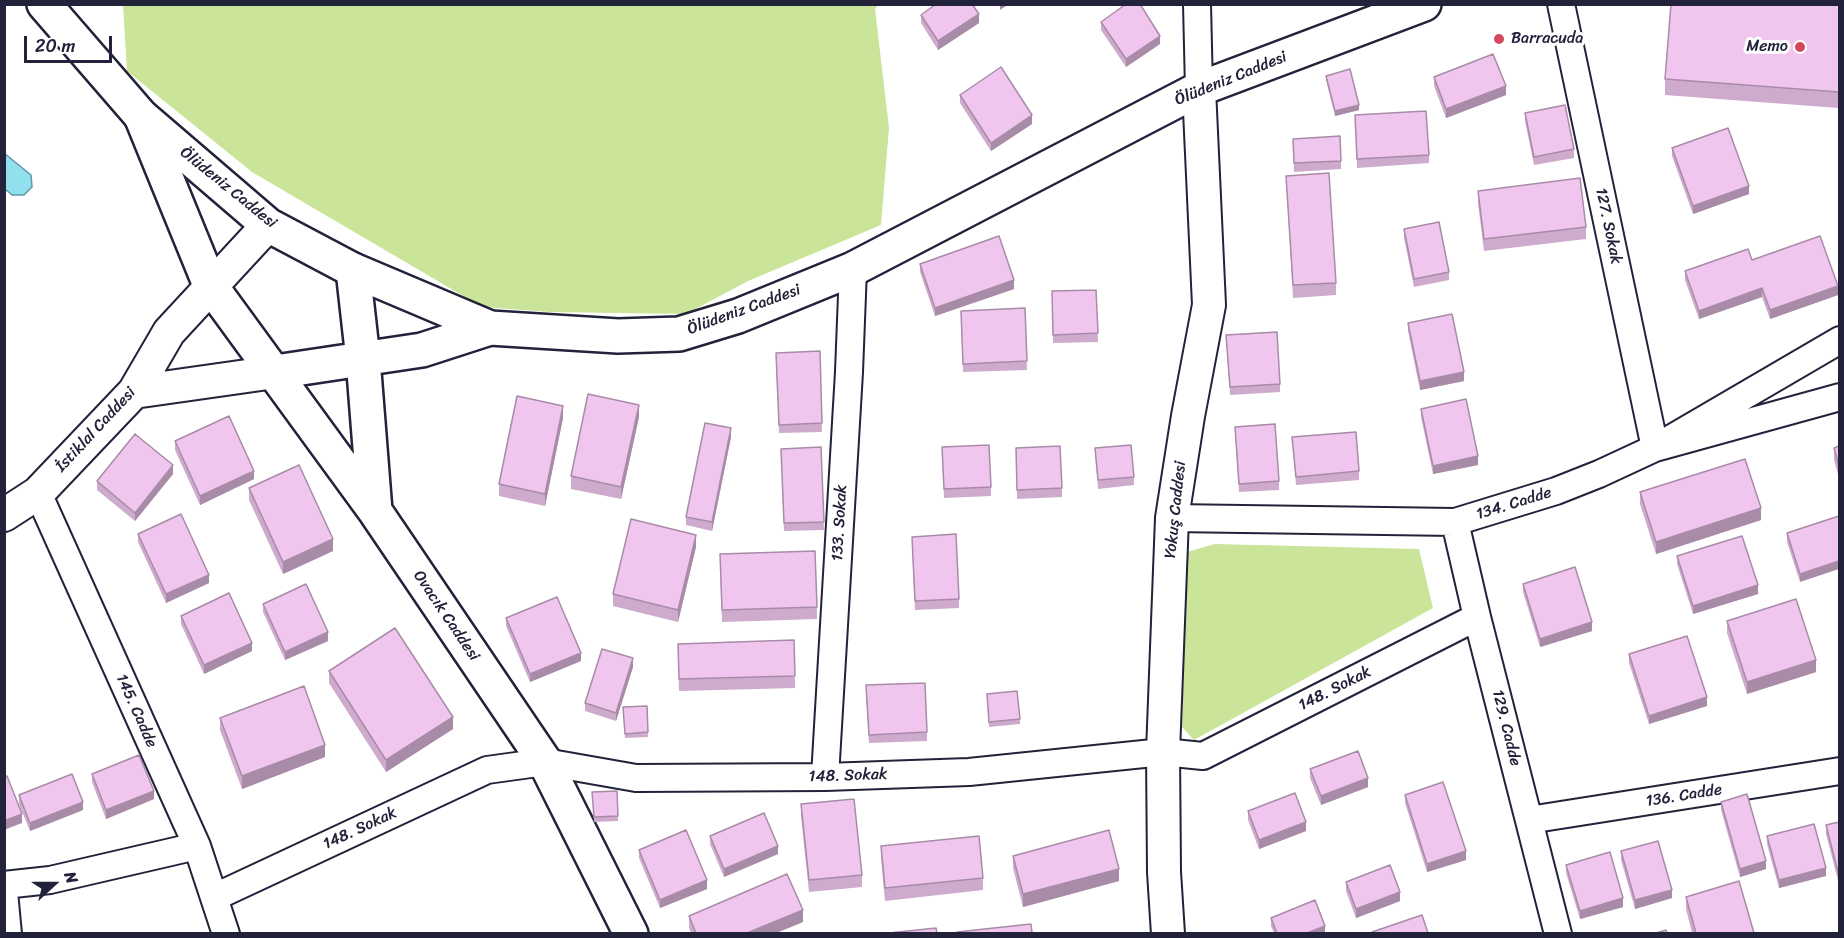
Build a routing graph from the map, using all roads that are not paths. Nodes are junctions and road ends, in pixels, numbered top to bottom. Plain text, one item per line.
1 (44, 4) edge
2 (1197, 4) edge
3 (1424, 4) edge
4 (1561, 4) edge
5 (1198, 89) junction
6 (141, 116) junction
7 (268, 225) junction
8 (853, 269) junction
9 (353, 270) junction
10 (210, 285) junction
11 (490, 328) junction
12 (1839, 340) edge
13 (363, 359) junction
14 (275, 372) junction
15 (134, 392) junction
16 (1839, 396) edge
17 (1655, 448) junction
18 (38, 493) junction
19 (375, 512) junction
20 (4, 515) edge
21 (1172, 518) junction
22 (1455, 522) junction
23 (1478, 617) junction
24 (1163, 753) junction
25 (545, 762) junction
26 (1839, 771) edge
27 (825, 777) junction
28 (1529, 820) junction
29 (197, 846) junction
30 (4, 885) edge
31 (4, 892) edge
32 (215, 897) junction
33 (8, 933) edge
34 (226, 933) edge
35 (631, 933) edge
36 (1168, 933) edge
37 (1558, 933) edge

1 - 6 main road, Ölüdeniz Caddesi
2 - 5 street
3 - 5 main road, Ölüdeniz Caddesi
4 - 17 street, 127. Sokak
5 - 8 main road, Ölüdeniz Caddesi
5 - 21 street, Yokuş Caddesi
6 - 7 main road, Ölüdeniz Caddesi
6 - 10 main road
7 - 9 main road, Ölüdeniz Caddesi
7 - 10 street, İstiklal Caddesi
8 - 11 main road, Ölüdeniz Caddesi
8 - 27 street, 133. Sokak
9 - 11 main road, Ölüdeniz Caddesi
9 - 13 main road, Ovacık Caddesi
10 - 14 main road
10 - 15 street, İstiklal Caddesi
11 - 13 main road
12 - 17 street
13 - 14 main road
13 - 19 main road, Ovacık Caddesi
14 - 15 street
14 - 19 main road
15 - 18 street, İstiklal Caddesi
16 - 17 street, 134. Cadde
17 - 22 street, 134. Cadde
18 - 20 street, İstiklal Caddesi
18 - 29 street, 145. Cadde
19 - 25 main road, Ovacık Caddesi
21 - 22 street, 134. Cadde
21 - 24 street, Yokuş Caddesi
22 - 23 street, 129. Cadde
23 - 24 street, 148. Sokak
23 - 28 street, 129. Cadde
24 - 27 street, 148. Sokak
24 - 36 street, Yokuş Caddesi
25 - 27 street, 148. Sokak
25 - 32 street, 148. Sokak
25 - 35 main road, Ovacık Caddesi
26 - 28 street, 136. Cadde
28 - 37 street, 129. Cadde
29 - 30 street
29 - 32 street, 145. Cadde
31 - 33 street
32 - 34 street, 145. Cadde

